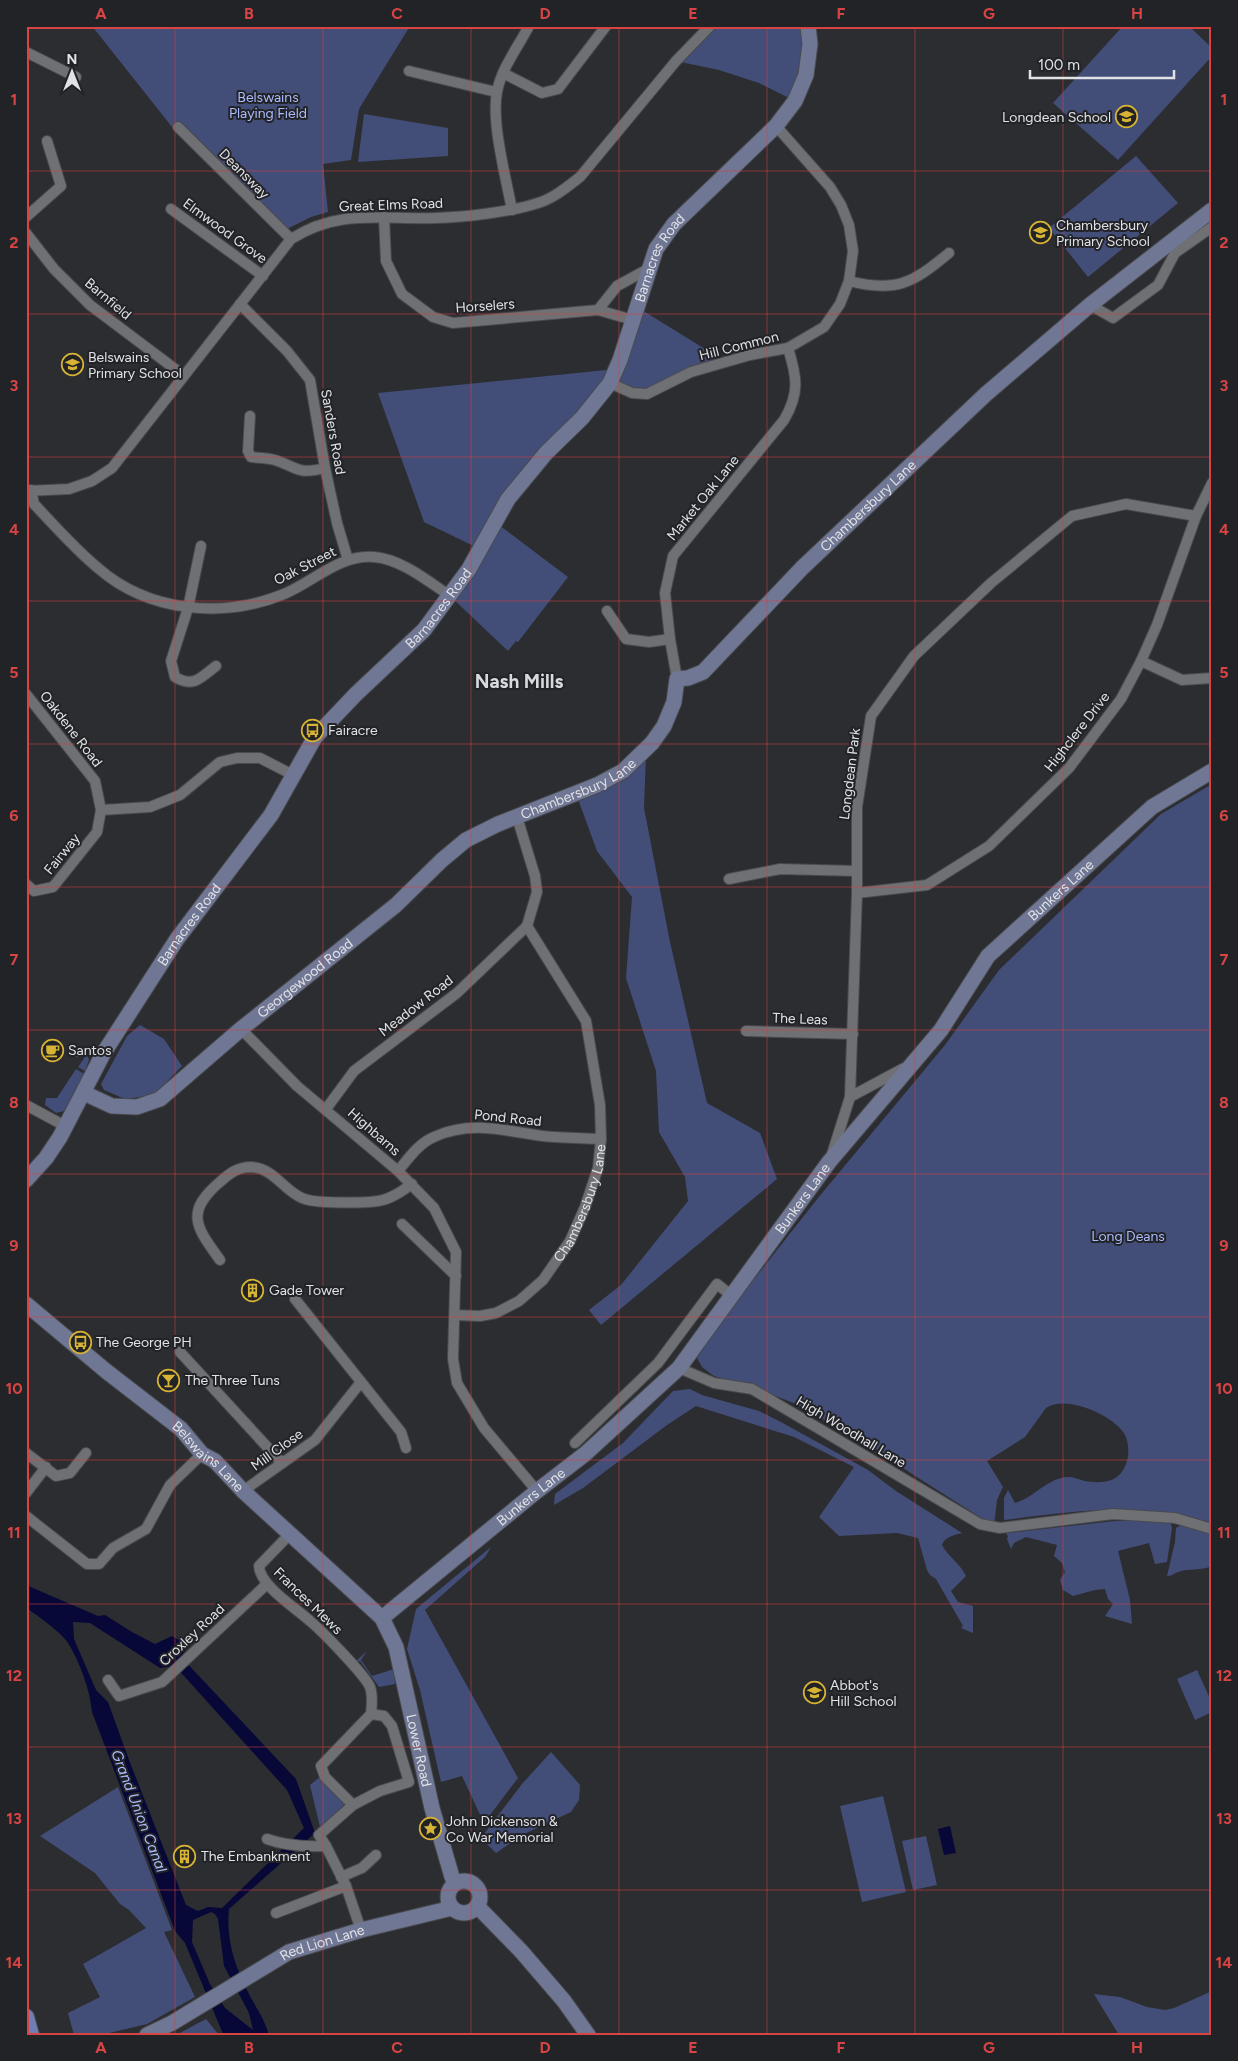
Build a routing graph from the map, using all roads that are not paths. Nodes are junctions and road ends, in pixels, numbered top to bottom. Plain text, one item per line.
1 (529, 26) edge
2 (606, 26) edge
3 (710, 26) edge
4 (808, 26) edge
5 (26, 52) edge
6 (409, 71) dead end
7 (503, 73) junction
8 (76, 77) dead end
9 (496, 92) junction
10 (776, 126) junction
11 (178, 127) dead end
12 (47, 141) dead end
13 (171, 209) dead end
14 (512, 210) junction
15 (1212, 210) edge
16 (26, 217) edge
17 (384, 217) junction
18 (1212, 226) edge
19 (26, 232) edge
20 (291, 239) junction
21 (949, 253) dead end
22 (648, 269) junction
23 (263, 276) junction
24 (848, 280) junction
25 (240, 304) junction
26 (1090, 305) junction
27 (598, 310) junction
28 (633, 320) junction
29 (788, 348) junction
30 (183, 375) junction
31 (610, 383) junction
32 (250, 416) dead end
33 (325, 468) junction
34 (1212, 483) edge
35 (28, 490) edge
36 (1196, 516) junction
37 (201, 546) dead end
38 (348, 560) junction
39 (450, 596) junction
40 (188, 608) junction
41 (607, 611) dead end
42 (670, 639) junction
43 (1141, 661) junction
44 (216, 666) dead end
45 (1212, 678) edge
46 (677, 679) junction
47 (26, 694) edge
48 (1212, 771) edge
49 (293, 775) junction
50 (101, 810) junction
51 (517, 817) junction
52 (857, 871) junction
53 (729, 879) dead end
54 (26, 884) edge
55 (858, 893) junction
56 (527, 926) junction
57 (241, 1029) junction
58 (746, 1031) dead end
59 (853, 1034) junction
60 (912, 1064) junction
61 (84, 1093) junction
62 (850, 1097) junction
63 (26, 1104) edge
64 (326, 1109) junction
65 (65, 1126) junction
66 (601, 1139) junction
67 (829, 1162) junction
68 (398, 1171) junction
69 (26, 1180) edge
70 (412, 1184) junction
71 (402, 1224) dead end
72 (220, 1260) dead end
73 (456, 1276) junction
74 (732, 1296) junction
75 (295, 1299) dead end
76 (26, 1304) edge
77 (455, 1315) junction
78 (180, 1352) dead end
79 (679, 1368) junction
80 (361, 1382) junction
81 (574, 1443) dead end
82 (406, 1448) dead end
83 (26, 1453) edge
84 (86, 1453) dead end
85 (202, 1454) junction
86 (282, 1463) junction
87 (46, 1467) junction
88 (243, 1491) junction
89 (537, 1491) junction
90 (26, 1492) edge
91 (26, 1516) edge
92 (1212, 1529) edge
93 (290, 1534) junction
94 (267, 1584) junction
95 (382, 1618) junction
96 (108, 1680) dead end
97 (372, 1714) junction
98 (354, 1804) junction
99 (266, 1839) dead end
100 (326, 1846) junction
101 (376, 1855) dead end
102 (344, 1881) junction
103 (456, 1882) junction
104 (478, 1907) junction
105 (452, 1908) junction
106 (276, 1913) dead end
107 (360, 1930) junction
108 (26, 2017) edge
109 (31, 2035) edge
110 (147, 2035) edge
111 (588, 2035) edge

1 - 7 street
2 - 7 street
3 - 14 street, Great Elms Road
4 - 10 street, Barnacres Road
5 - 8 street
6 - 9 street
7 - 9 street
9 - 14 street
10 - 22 street, Barnacres Road
10 - 24 street, Hill Common
11 - 20 street, Deansway
12 - 16 street
13 - 23 street, Elmwood Grove
14 - 17 street, Great Elms Road
15 - 26 street, Chambersbury Lane
17 - 20 street, Great Elms Road
17 - 27 street, Horselers
18 - 26 street
19 - 30 street, Barnfield
20 - 23 street, Great Elms Road
21 - 24 street
22 - 27 street
22 - 28 street, Barnacres Road
23 - 25 street, Great Elms Road
24 - 29 street, Hill Common
25 - 30 street, Great Elms Road
25 - 33 street, Sanders Road
26 - 46 street, Chambersbury Lane
27 - 28 street, Horselers
28 - 31 street, Barnacres Road
29 - 31 street, Hill Common
29 - 42 street, Market Oak Lane
30 - 35 street, Great Elms Road
31 - 39 street, Barnacres Road
32 - 33 street
33 - 38 street, Sanders Road
34 - 36 street, Highclere Drive
35 - 40 street, Oak Street
36 - 43 street, Highclere Drive
36 - 52 street, Longdean Park
37 - 40 street
38 - 39 street, Oak Street
38 - 40 street, Oak Street
39 - 49 street, Barnacres Road
40 - 44 street
41 - 42 street
42 - 46 street, Market Oak Lane
43 - 45 street
43 - 55 street, Highclere Drive
46 - 51 street, Chambersbury Lane
47 - 50 street, Oakdene Road
48 - 60 street, Bunkers Lane
49 - 50 street
49 - 61 street, Barnacres Road
50 - 54 street, Fairway
51 - 56 street, Chambersbury Lane
51 - 57 street, Georgewood Road
52 - 53 street
52 - 55 street, Longdean Park
55 - 59 street, Longdean Park
56 - 64 street, Meadow Road
56 - 66 street, Chambersbury Lane
57 - 61 street, Georgewood Road
57 - 64 street, Highbarns
58 - 59 street, The Leas
59 - 62 street, Longdean Park
60 - 62 street
60 - 67 street, Bunkers Lane
61 - 65 street, Barnacres Road
62 - 67 street, Longdean Park
63 - 65 street
64 - 68 street, Highbarns
65 - 69 street, Barnacres Road
66 - 68 street, Pond Road
66 - 77 street, Chambersbury Lane
67 - 74 street, Bunkers Lane
68 - 70 street, Highbarns
70 - 72 street
70 - 73 street, Highbarns
71 - 73 street
73 - 77 street, Highbarns
74 - 79 street, Bunkers Lane
74 - 81 street
75 - 80 street
76 - 85 street, Belswains Lane
77 - 89 street
78 - 86 street
79 - 89 street, Bunkers Lane
79 - 92 street, High Woodhall Lane
80 - 82 street
80 - 86 street, Mill Close
83 - 87 street
84 - 87 street
85 - 88 street, Belswains Lane
85 - 91 street
86 - 88 street, Mill Close
87 - 90 street
88 - 93 street, Belswains Lane
89 - 95 street, Bunkers Lane
93 - 94 street, Frances Mews
93 - 95 street, Belswains Lane
94 - 96 street, Croxley Road
94 - 97 street, Frances Mews
95 - 103 street, Lower Road
97 - 98 street
97 - 98 street
98 - 100 street
99 - 100 street
100 - 102 street
101 - 102 street
102 - 106 street
102 - 107 street
103 - 104 street
103 - 105 street
104 - 105 street
104 - 111 street
105 - 107 street, Red Lion Lane
107 - 110 street, Red Lion Lane
108 - 109 main road

